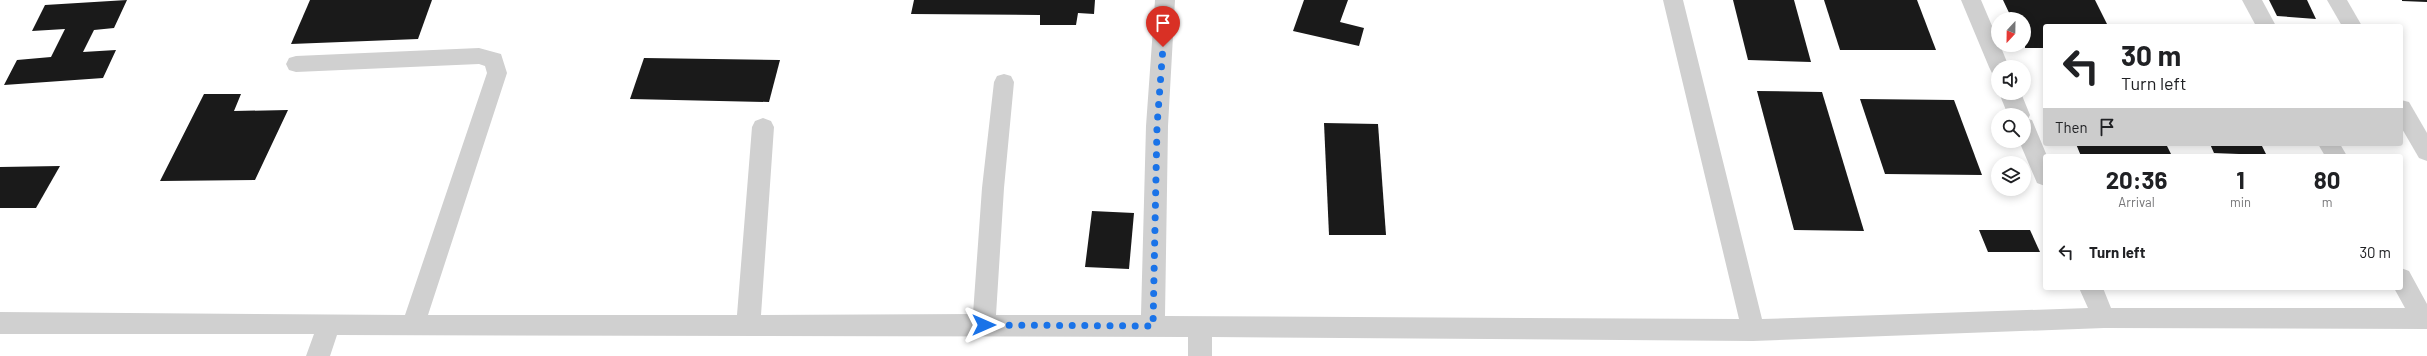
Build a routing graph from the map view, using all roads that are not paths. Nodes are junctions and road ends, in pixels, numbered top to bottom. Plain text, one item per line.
1 (1165, 0) edge
2 (1673, 0) edge
3 (1971, 0) edge
4 (2252, 0) edge
5 (2337, 0) edge
6 (2265, 24) edge
7 (2351, 24) edge
8 (1996, 60) edge
9 (296, 64) dead end
10 (1004, 82) dead end
11 (2403, 111) edge
12 (763, 126) dead end
13 (2031, 143) edge
14 (2427, 152) edge
15 (2043, 172) edge
16 (2403, 281) edge
17 (2092, 290) edge
18 (2104, 318) junction
19 (2425, 319) edge
20 (0, 323) edge
21 (329, 324) junction
22 (984, 325) junction
23 (413, 326) junction
24 (748, 326) junction
25 (1153, 326) junction
26 (1200, 326) junction
27 (1753, 330) junction
28 (318, 356) edge
29 (1200, 356) edge

1 - 25 street
2 - 27 street
3 - 8 street
4 - 6 street
5 - 7 street
9 - 23 street
10 - 22 street
11 - 14 street
12 - 24 street
13 - 15 street
16 - 19 street
17 - 18 street
18 - 19 street
18 - 27 street
20 - 21 street
21 - 23 street
21 - 28 street
22 - 24 street
22 - 25 street
23 - 24 street
25 - 26 street
26 - 27 street
26 - 29 street

